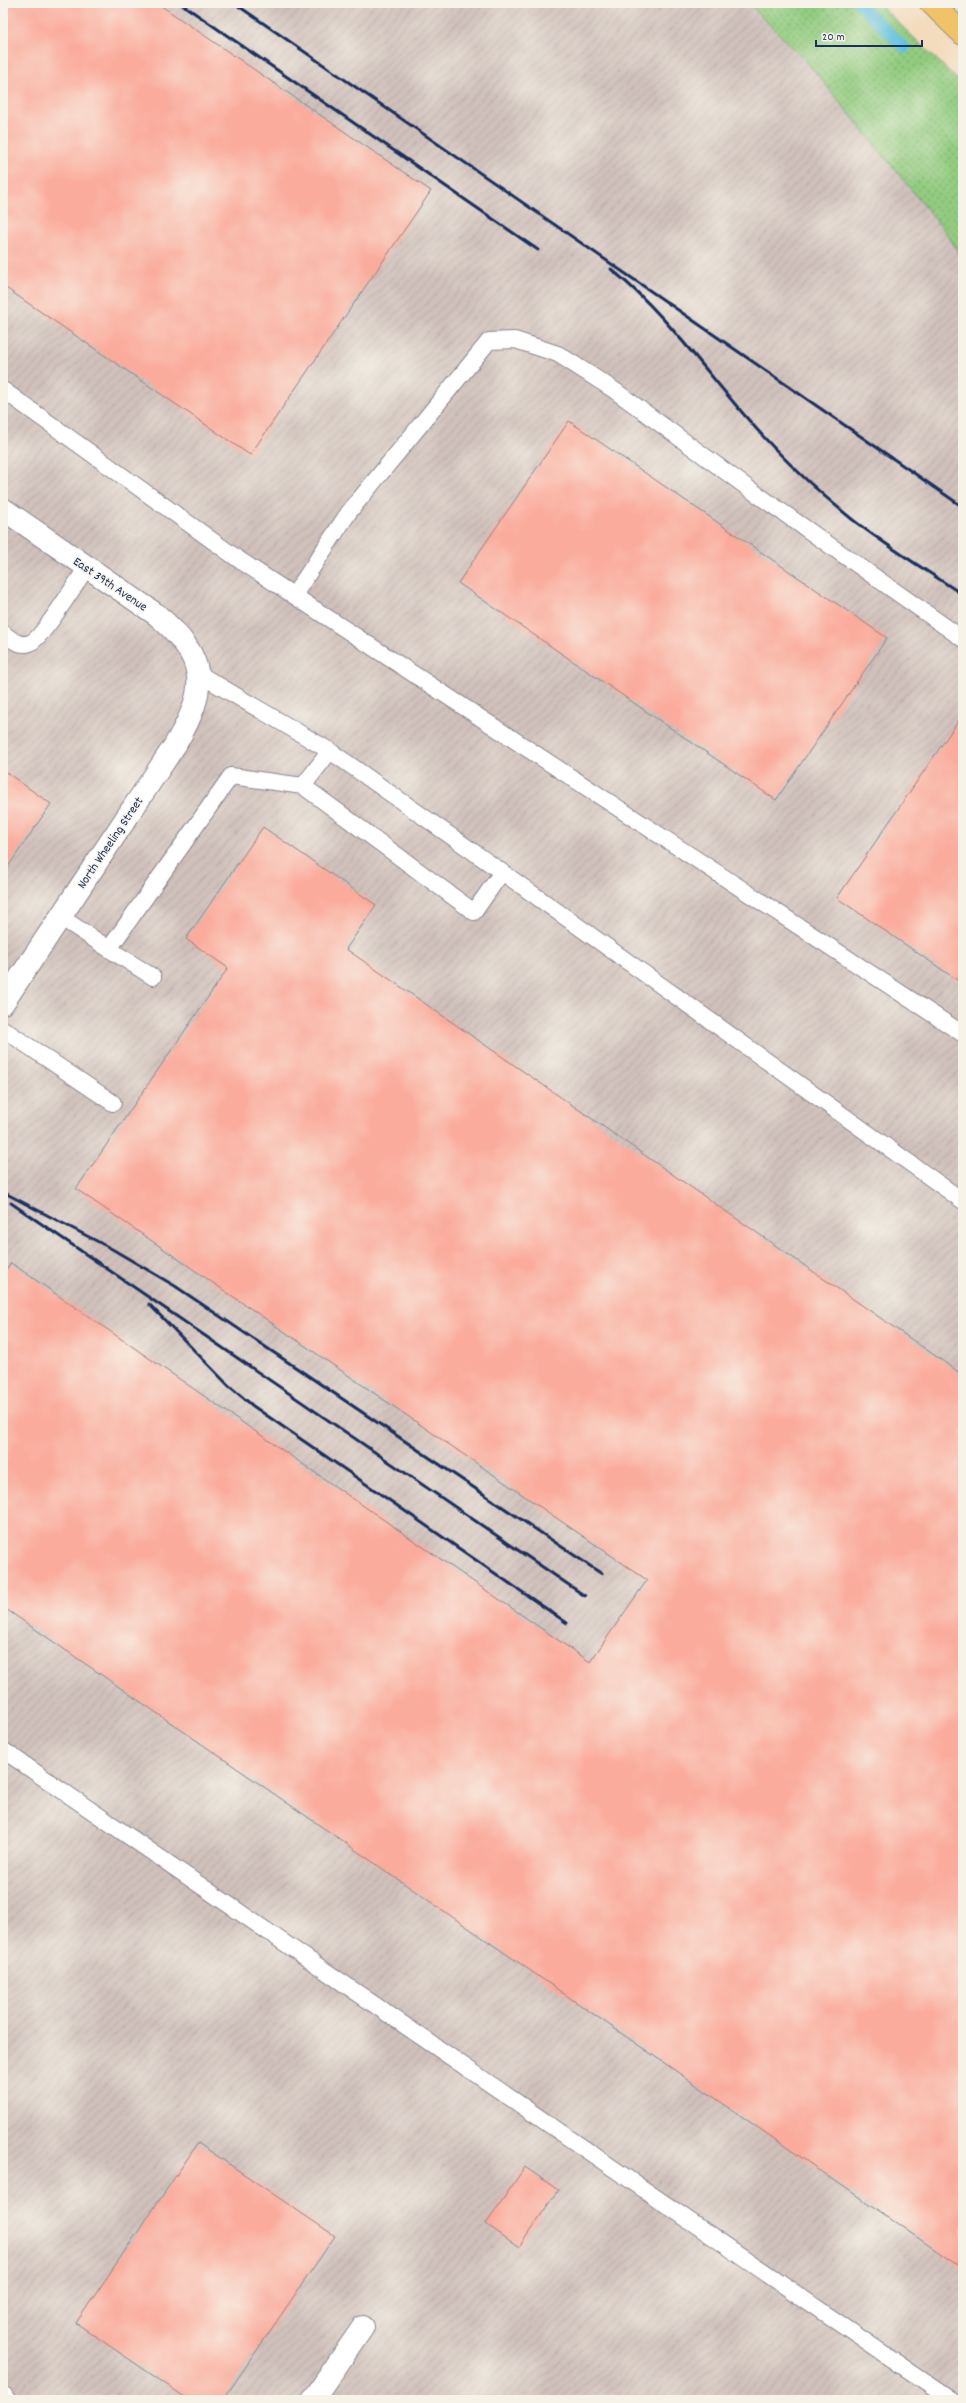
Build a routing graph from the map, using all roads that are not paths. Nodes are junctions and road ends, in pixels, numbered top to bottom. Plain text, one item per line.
1 (931, 3) edge
2 (963, 34) edge
3 (3, 390) edge
4 (3, 509) edge
5 (87, 567) junction
6 (294, 595) junction
7 (3, 633) edge
8 (963, 639) edge
9 (199, 674) junction
10 (330, 751) junction
11 (304, 786) junction
12 (502, 872) junction
13 (59, 916) junction
14 (109, 949) junction
15 (153, 977) dead end
16 (3, 1003) edge
17 (3, 1029) edge
18 (963, 1034) edge
19 (113, 1103) dead end
20 (963, 1201) edge
21 (3, 1750) edge
22 (363, 2327) dead end
23 (313, 2400) edge
24 (951, 2400) edge

1 - 2 highway
3 - 6 lane
4 - 5 street, East 39th Avenue
5 - 7 lane
5 - 9 street, East 39th Avenue
6 - 8 lane
6 - 18 lane
9 - 10 lane
9 - 13 street, North Wheeling Street
10 - 11 lane
10 - 12 lane
11 - 12 lane
11 - 14 lane
12 - 20 lane
13 - 14 lane
13 - 16 street, North Wheeling Street
14 - 15 lane
17 - 19 lane
21 - 24 lane
22 - 23 street

